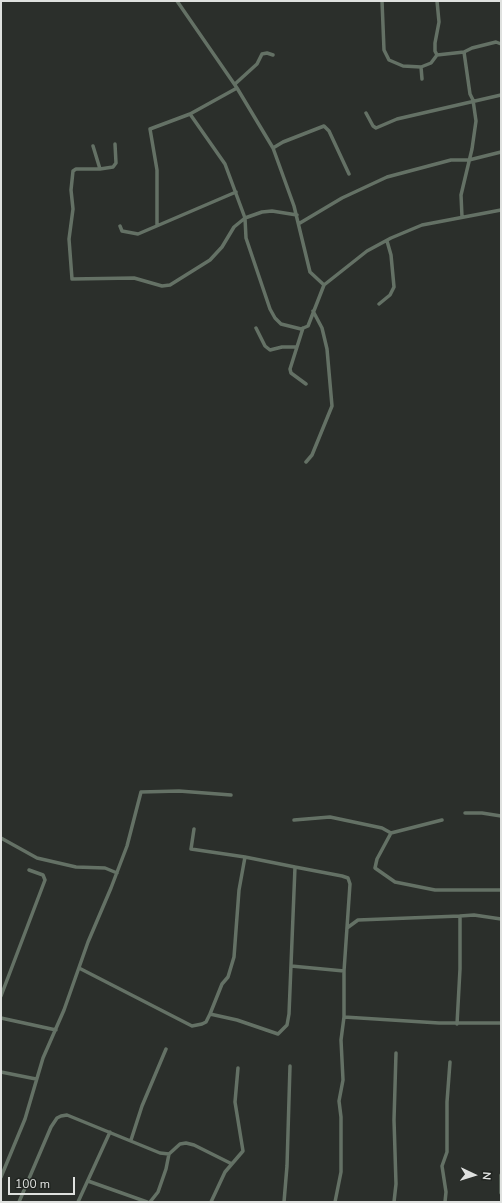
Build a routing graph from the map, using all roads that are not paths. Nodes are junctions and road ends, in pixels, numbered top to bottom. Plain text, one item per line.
1 (177, 1) edge
2 (382, 1) edge
3 (436, 1) edge
4 (501, 44) edge
5 (464, 52) junction
6 (273, 55) dead end
7 (437, 55) junction
8 (421, 67) junction
9 (422, 79) dead end
10 (235, 84) junction
11 (237, 88) junction
12 (501, 95) edge
13 (473, 100) junction
14 (190, 114) junction
15 (366, 114) dead end
16 (115, 144) dead end
17 (93, 146) dead end
18 (273, 148) junction
19 (501, 152) edge
20 (469, 160) junction
21 (100, 169) junction
22 (348, 174) dead end
23 (236, 192) junction
24 (501, 210) edge
25 (297, 215) junction
26 (462, 216) junction
27 (245, 218) junction
28 (300, 223) junction
29 (157, 225) junction
30 (120, 226) dead end
31 (387, 241) junction
32 (324, 285) junction
33 (379, 304) dead end
34 (313, 311) junction
35 (256, 328) dead end
36 (303, 328) junction
37 (296, 347) junction
38 (306, 384) dead end
39 (306, 462) dead end
40 (231, 795) dead end
41 (465, 813) dead end
42 (501, 816) edge
43 (294, 820) dead end
44 (442, 820) dead end
45 (194, 828) dead end
46 (391, 833) junction
47 (1, 838) edge
48 (245, 857) junction
49 (294, 867) junction
50 (29, 870) dead end
51 (117, 873) junction
52 (501, 890) edge
53 (460, 916) junction
54 (501, 919) edge
55 (346, 928) junction
56 (291, 966) junction
57 (79, 968) junction
58 (344, 971) junction
59 (1, 996) edge
60 (210, 1014) junction
61 (344, 1017) junction
62 (1, 1018) edge
63 (501, 1023) edge
64 (457, 1024) junction
65 (56, 1030) junction
66 (166, 1049) dead end
67 (396, 1053) dead end
68 (450, 1062) dead end
69 (290, 1066) dead end
70 (238, 1068) dead end
71 (1, 1072) edge
72 (36, 1079) junction
73 (110, 1132) junction
74 (131, 1140) junction
75 (169, 1154) junction
76 (1, 1160) edge
77 (7, 1162) junction
78 (232, 1164) junction
79 (501, 1175) edge
80 (1, 1177) edge
81 (88, 1180) junction
82 (501, 1193) edge
83 (19, 1202) edge
84 (78, 1202) edge
85 (148, 1202) edge
86 (211, 1202) edge
87 (284, 1202) edge
88 (335, 1202) edge
89 (394, 1202) edge
90 (445, 1202) edge

1 - 10 street
2 - 8 street
3 - 7 street
4 - 5 street
5 - 7 street
5 - 13 street
6 - 10 street
7 - 8 street
8 - 9 street
10 - 11 street
11 - 14 street
11 - 18 street
12 - 13 street
13 - 15 street
13 - 20 street
14 - 23 street
14 - 29 street
16 - 21 street
17 - 21 street
18 - 22 street
18 - 25 street
19 - 20 street
20 - 26 street
20 - 28 street
21 - 27 street
23 - 27 street
23 - 29 street
24 - 26 street
25 - 27 street
25 - 28 street
26 - 31 street
27 - 36 street
28 - 32 street
29 - 30 street
31 - 32 street
31 - 33 street
32 - 34 street
34 - 36 street
34 - 39 street
35 - 37 street
36 - 37 street
37 - 38 street
40 - 51 street
41 - 42 street
43 - 46 street
44 - 46 street
45 - 48 street
46 - 52 street
47 - 51 street
48 - 49 street
48 - 60 street
49 - 55 street
49 - 56 street
50 - 59 street
51 - 57 street
53 - 54 street
53 - 55 street
53 - 64 street
55 - 58 street
56 - 58 street
56 - 60 street
57 - 60 street
57 - 65 street
58 - 61 street
61 - 64 street
61 - 88 street
62 - 65 street
63 - 64 street
65 - 72 street
66 - 74 street
67 - 89 street
68 - 90 street
69 - 87 street
70 - 78 street
71 - 72 street
72 - 77 street
73 - 74 street
73 - 81 street
73 - 83 street
74 - 75 street
75 - 78 street
75 - 85 street
76 - 77 street
77 - 80 street
78 - 86 street
79 - 82 street
81 - 84 street
81 - 85 street

